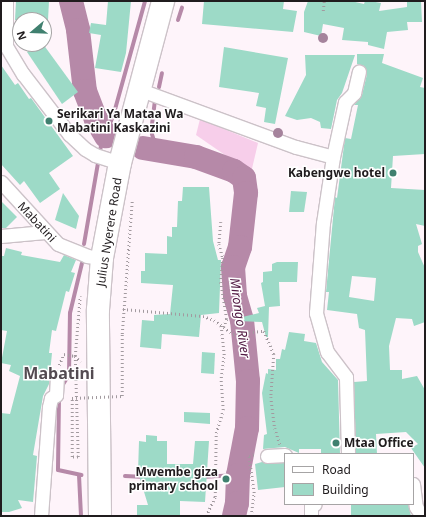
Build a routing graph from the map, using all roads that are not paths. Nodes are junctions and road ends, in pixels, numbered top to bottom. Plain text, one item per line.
1 (6, 1) edge
2 (163, 1) edge
3 (359, 72) dead end
4 (138, 89) junction
5 (333, 157) junction
6 (106, 159) junction
7 (1, 182) edge
8 (45, 232) junction
9 (1, 236) edge
10 (102, 258) junction
11 (57, 377) dead end
12 (348, 453) edge
13 (284, 455) edge
14 (267, 456) road end
15 (418, 487) edge
16 (41, 516) edge
17 (100, 516) edge
18 (422, 516) edge

1 - 6 street
2 - 4 highway, Julius Nyerere Road
3 - 5 street
4 - 5 street
4 - 6 highway, Julius Nyerere Road
5 - 12 street
6 - 10 highway, Julius Nyerere Road
7 - 8 street, Mabatini
8 - 9 street
8 - 10 street, Mabatini
10 - 17 highway, Julius Nyerere Road
11 - 16 street
13 - 14 street
15 - 18 street

